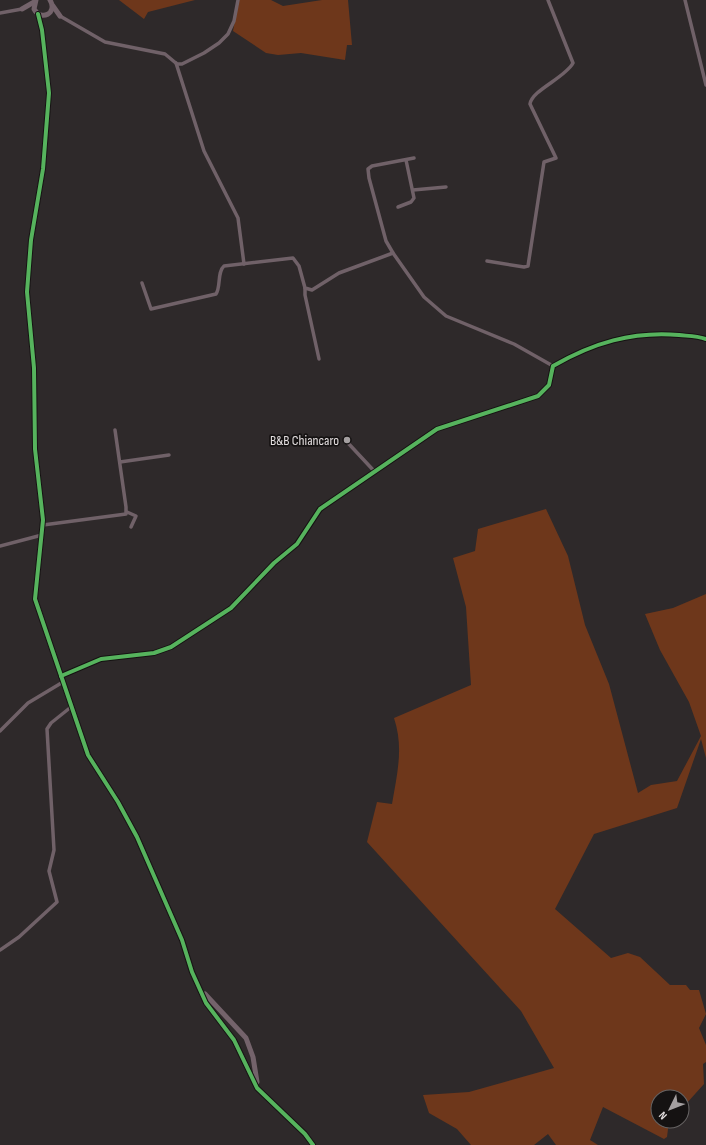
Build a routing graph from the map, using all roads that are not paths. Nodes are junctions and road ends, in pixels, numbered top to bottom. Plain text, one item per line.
1 (50, 0) edge
2 (238, 0) edge
3 (548, 0) edge
4 (685, 0) edge
5 (35, 1) edge
6 (53, 6) junction
7 (22, 9) junction
8 (36, 13) junction
9 (0, 14) edge
10 (49, 14) junction
11 (60, 16) junction
12 (42, 30) junction
13 (175, 62) junction
14 (706, 85) edge
15 (414, 158) dead end
16 (406, 160) junction
17 (446, 187) dead end
18 (413, 190) junction
19 (398, 207) dead end
20 (392, 253) junction
21 (487, 261) dead end
22 (244, 264) junction
23 (142, 283) dead end
24 (305, 288) junction
25 (706, 339) edge
26 (319, 359) dead end
27 (553, 366) junction
28 (115, 430) dead end
29 (348, 443) dead end
30 (169, 455) dead end
31 (120, 462) junction
32 (375, 472) junction
33 (126, 512) junction
34 (42, 525) junction
35 (131, 527) dead end
36 (42, 535) junction
37 (0, 546) edge
38 (61, 676) junction
39 (63, 682) junction
40 (71, 707) junction
41 (0, 730) edge
42 (0, 950) edge
43 (200, 987) junction
44 (260, 1092) junction
45 (313, 1145) edge

1 - 6 street
2 - 13 street
3 - 21 street
4 - 14 street
5 - 7 street
5 - 8 street
6 - 10 street
6 - 11 street
7 - 8 street
7 - 9 street
8 - 10 street
8 - 12 street
10 - 11 street
10 - 12 street
11 - 13 street
12 - 34 street
13 - 22 street
15 - 16 street
16 - 18 street
16 - 20 street
17 - 18 street
18 - 19 street
20 - 24 street
20 - 27 street
22 - 23 street
22 - 24 street
24 - 26 street
25 - 27 street
27 - 32 street
28 - 31 street
29 - 32 street
30 - 31 street
31 - 33 street
32 - 38 street
33 - 34 street
33 - 35 street
34 - 36 street
36 - 37 street
36 - 38 street
38 - 39 street
39 - 40 street
39 - 41 street
40 - 42 street
40 - 43 street
43 - 44 street
43 - 44 street
44 - 45 street

